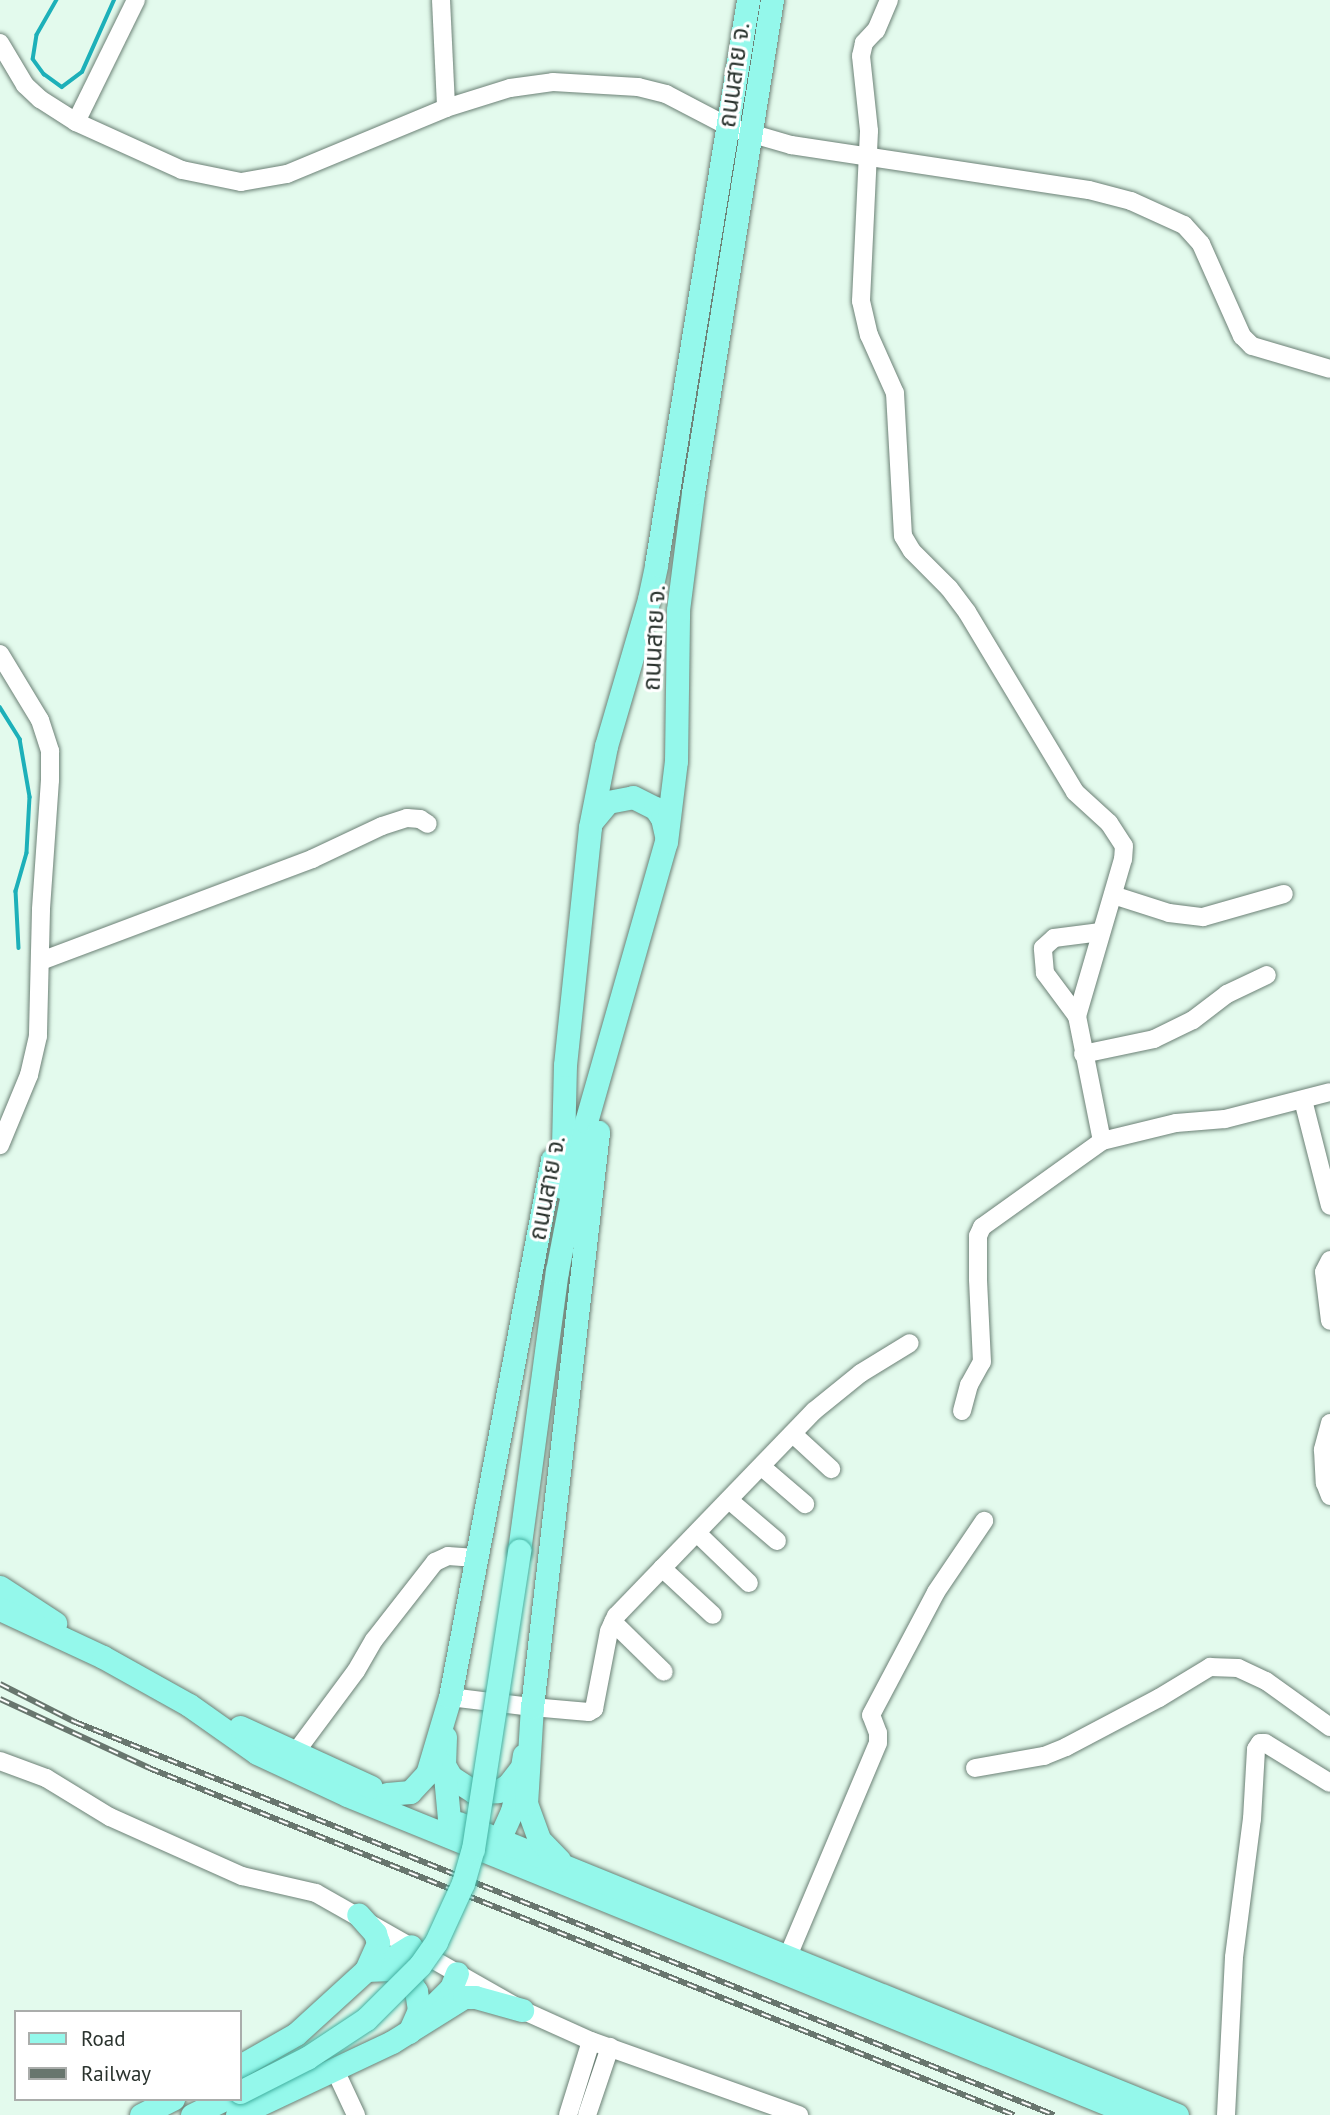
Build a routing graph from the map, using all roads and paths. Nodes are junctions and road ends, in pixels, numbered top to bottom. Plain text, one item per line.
1 (136, 0) edge
2 (440, 0) edge
3 (748, 0) edge
4 (772, 0) edge
5 (888, 0) edge
6 (0, 43) edge
7 (446, 108) junction
8 (76, 122) junction
9 (729, 127) junction
10 (752, 134) junction
11 (868, 155) junction
12 (1330, 369) edge
13 (0, 654) edge
14 (428, 824) dead end
15 (590, 827) junction
16 (666, 842) junction
17 (1284, 894) dead end
18 (1112, 895) junction
19 (1101, 932) junction
20 (41, 961) junction
21 (1267, 975) dead end
22 (1077, 1016) junction
23 (1083, 1054) junction
24 (565, 1065) junction
25 (604, 1066) junction
26 (1330, 1092) edge
27 (1303, 1100) junction
28 (1102, 1142) junction
29 (0, 1145) edge
30 (1330, 1206) edge
31 (1330, 1260) edge
32 (557, 1271) junction
33 (1330, 1321) edge
34 (910, 1343) dead end
35 (962, 1411) dead end
36 (1330, 1423) edge
37 (793, 1434) junction
38 (762, 1467) junction
39 (831, 1469) dead end
40 (1330, 1496) edge
41 (729, 1500) junction
42 (805, 1504) dead end
43 (984, 1521) dead end
44 (697, 1533) junction
45 (777, 1541) dead end
46 (477, 1558) junction
47 (662, 1568) junction
48 (748, 1583) dead end
49 (0, 1587) edge
50 (0, 1609) edge
51 (713, 1615) dead end
52 (613, 1622) junction
53 (103, 1657) junction
54 (664, 1672) dead end
55 (450, 1696) junction
56 (189, 1705) junction
57 (532, 1707) junction
58 (1330, 1727) edge
59 (295, 1753) junction
60 (0, 1761) edge
61 (444, 1765) junction
62 (522, 1767) junction
63 (975, 1768) dead end
64 (1330, 1783) edge
65 (387, 1794) junction
66 (447, 1826) junction
67 (496, 1847) junction
68 (565, 1866) junction
69 (358, 1914) junction
70 (411, 1946) junction
71 (788, 1956) junction
72 (371, 1969) junction
73 (457, 1973) junction
74 (522, 2010) junction
75 (413, 2025) junction
76 (964, 2037) junction
77 (591, 2041) junction
78 (610, 2047) junction
79 (242, 2065) edge
80 (335, 2070) junction
81 (242, 2091) edge
82 (169, 2101) edge
83 (221, 2101) edge
84 (141, 2115) edge
85 (192, 2115) edge
86 (237, 2115) edge
87 (356, 2115) edge
88 (568, 2115) edge
89 (587, 2115) edge
90 (799, 2115) edge
91 (1135, 2115) edge
92 (1177, 2115) edge
93 (1226, 2115) edge

1 - 8 street
2 - 7 street
3 - 9 main road, ถนนสาย จ.
4 - 10 main road, ถนนสาย จ.
5 - 11 street
6 - 8 street
7 - 8 street
7 - 9 street
9 - 10 street
9 - 15 main road, ถนนสาย จ.
10 - 11 street
10 - 16 main road, ถนนสาย จ.
11 - 12 street
11 - 18 street
13 - 20 street
14 - 20 street
15 - 16 main road
15 - 24 main road, ถนนสาย จ.
16 - 25 main road, ถนนสาย จ.
17 - 18 street
18 - 19 street
19 - 22 street
19 - 22 street
20 - 29 street
21 - 23 street
22 - 23 street
23 - 28 street
24 - 32 main road, ถนนสาย จ.
24 - 46 main road
25 - 32 main road, ถนนสาย จ.
25 - 57 main road
26 - 27 street
27 - 28 street
27 - 30 street
28 - 35 street
31 - 33 street
32 - 81 main road, ถนนสาย จ., bridge
34 - 37 street
36 - 40 street
37 - 38 street
37 - 39 street
38 - 41 street
38 - 42 street
41 - 44 street
41 - 45 street
43 - 71 street
44 - 47 street
44 - 48 street
46 - 55 main road
46 - 59 street
47 - 51 street
47 - 52 street
49 - 53 main road
50 - 53 main road
52 - 54 street
52 - 57 street
53 - 56 main road
55 - 57 street
55 - 61 main road
55 - 65 main road
56 - 59 main road
56 - 66 main road
57 - 62 main road
57 - 68 main road
58 - 63 street
59 - 65 main road
60 - 69 street
61 - 62 main road
61 - 66 main road
62 - 67 main road
64 - 93 street
65 - 66 main road
66 - 67 main road
67 - 68 main road
67 - 76 main road
68 - 71 main road
69 - 70 street
69 - 72 main road
70 - 72 main road
70 - 73 street
71 - 76 main road
72 - 75 main road
72 - 79 main road
73 - 74 street
73 - 75 main road
74 - 75 main road
74 - 77 street
75 - 80 main road
76 - 91 main road
76 - 92 main road
77 - 78 street
77 - 88 street
78 - 89 street
78 - 90 street
80 - 86 main road
80 - 87 street
82 - 84 main road
83 - 85 main road

